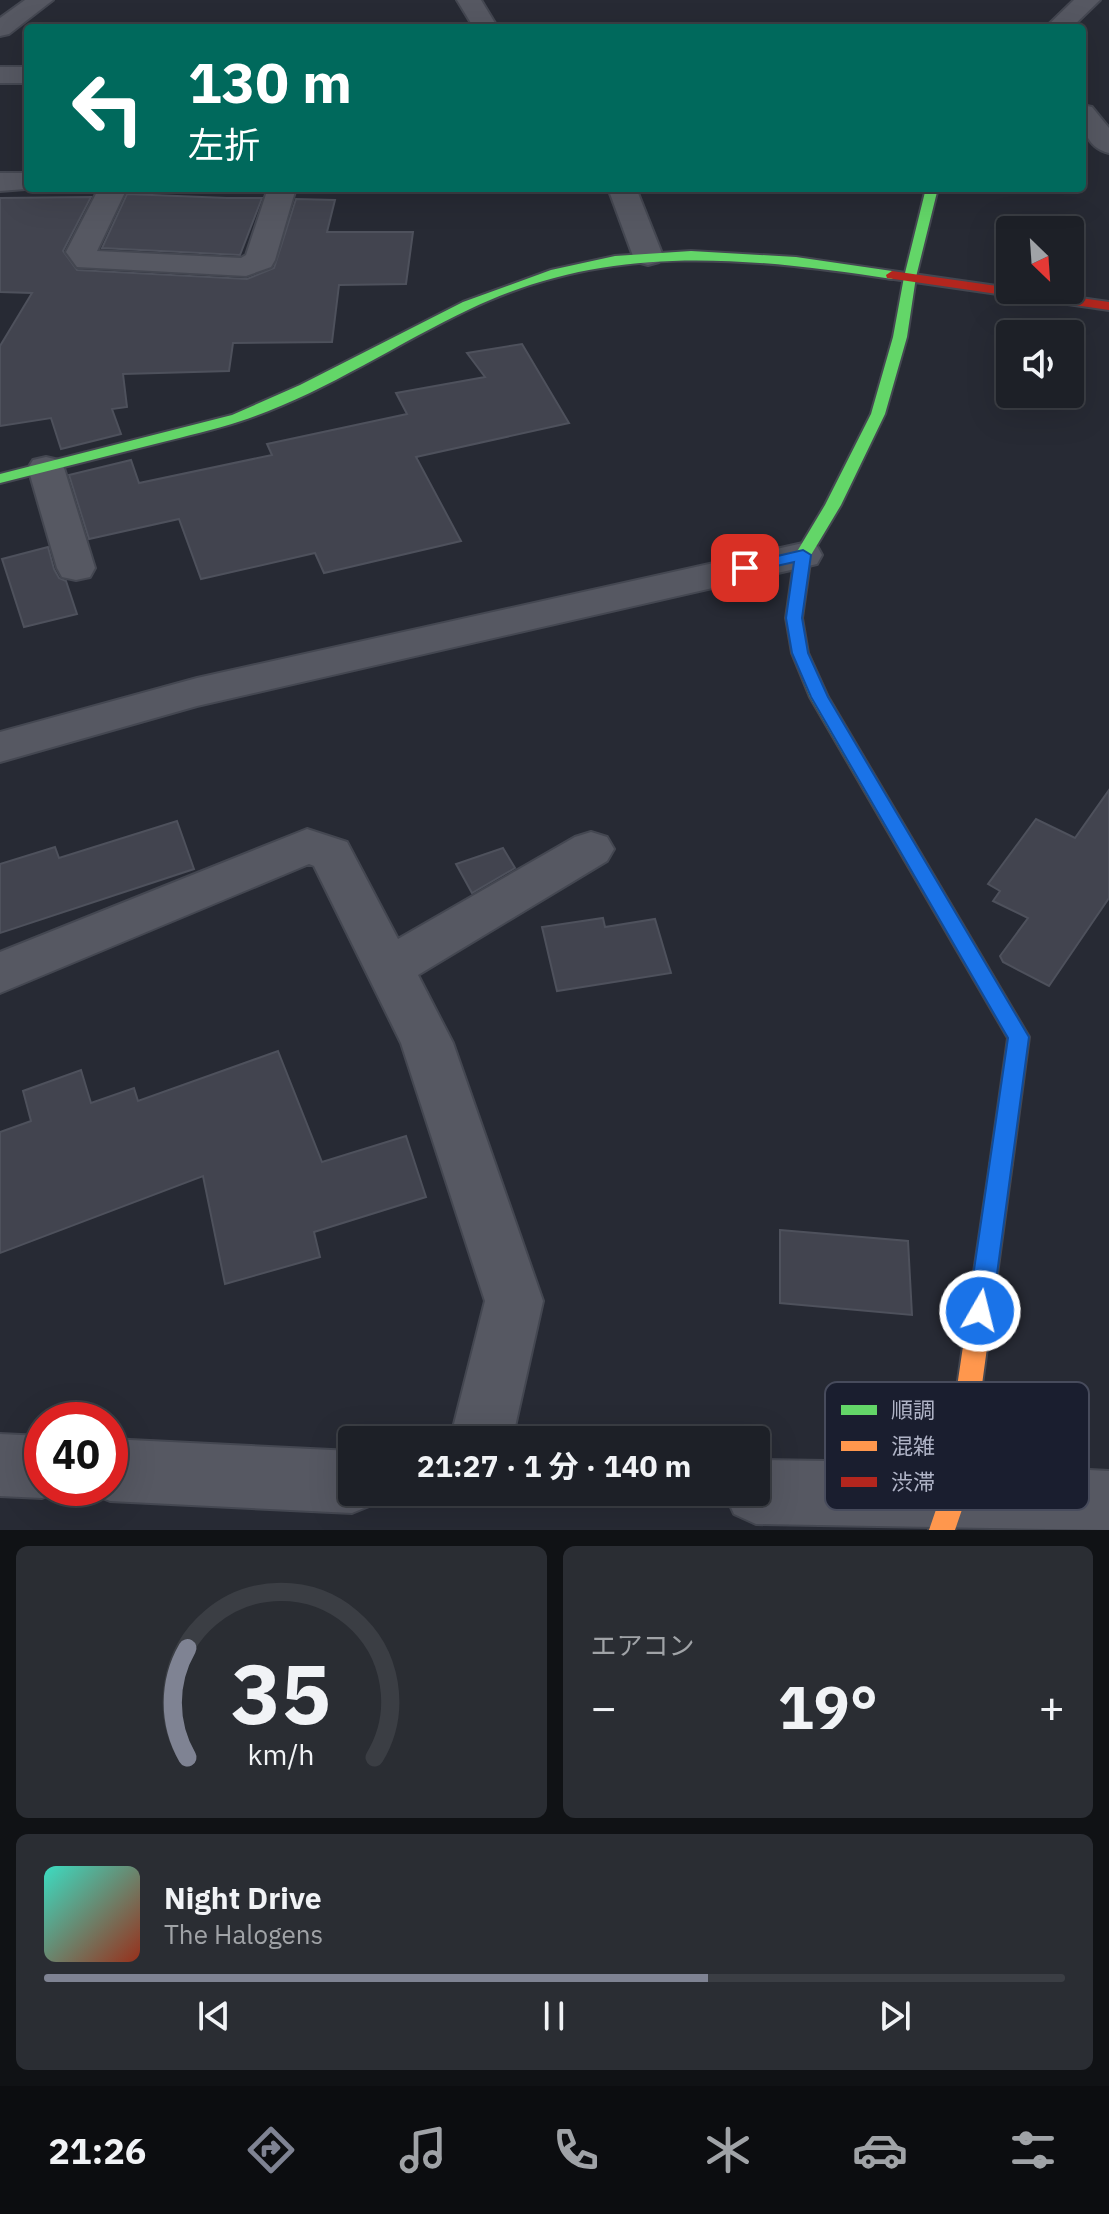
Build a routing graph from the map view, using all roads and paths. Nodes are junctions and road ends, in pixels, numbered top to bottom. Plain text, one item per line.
1 (41, 0) edge
2 (469, 0) edge
3 (1088, 0) edge
4 (484, 24) edge
5 (1061, 24) edge
6 (0, 29) edge
7 (0, 75) edge
8 (24, 75) edge
9 (1086, 119) edge
10 (1101, 142) edge
11 (0, 182) edge
12 (24, 182) edge
13 (111, 192) edge
14 (281, 192) edge
15 (624, 192) edge
16 (931, 192) edge
17 (648, 256) junction
18 (910, 277) junction
19 (1109, 306) edge
20 (46, 468) junction
21 (0, 479) edge
22 (803, 555) junction
23 (76, 568) dead end
24 (0, 747) edge
25 (591, 849) dead end
26 (391, 967) junction
27 (0, 973) edge
28 (967, 1382) edge
29 (484, 1426) edge
30 (0, 1465) edge
31 (24, 1466) edge
32 (128, 1471) edge
33 (338, 1481) edge
34 (770, 1493) edge
35 (825, 1499) edge
36 (1109, 1503) edge
37 (1089, 1504) edge
38 (984, 1510) edge
39 (948, 1512) edge

1 - 6 street
2 - 4 street
3 - 5 street
7 - 8 street
9 - 10 street
11 - 12 street
13 - 14 street
15 - 17 street
16 - 18 street
17 - 18 street
17 - 20 street
18 - 19 street
18 - 22 street
20 - 21 street
20 - 23 street
22 - 24 street
22 - 28 street
25 - 26 street
26 - 27 street
26 - 29 street
30 - 31 street
32 - 33 street
34 - 35 street
36 - 37 street
38 - 39 street

